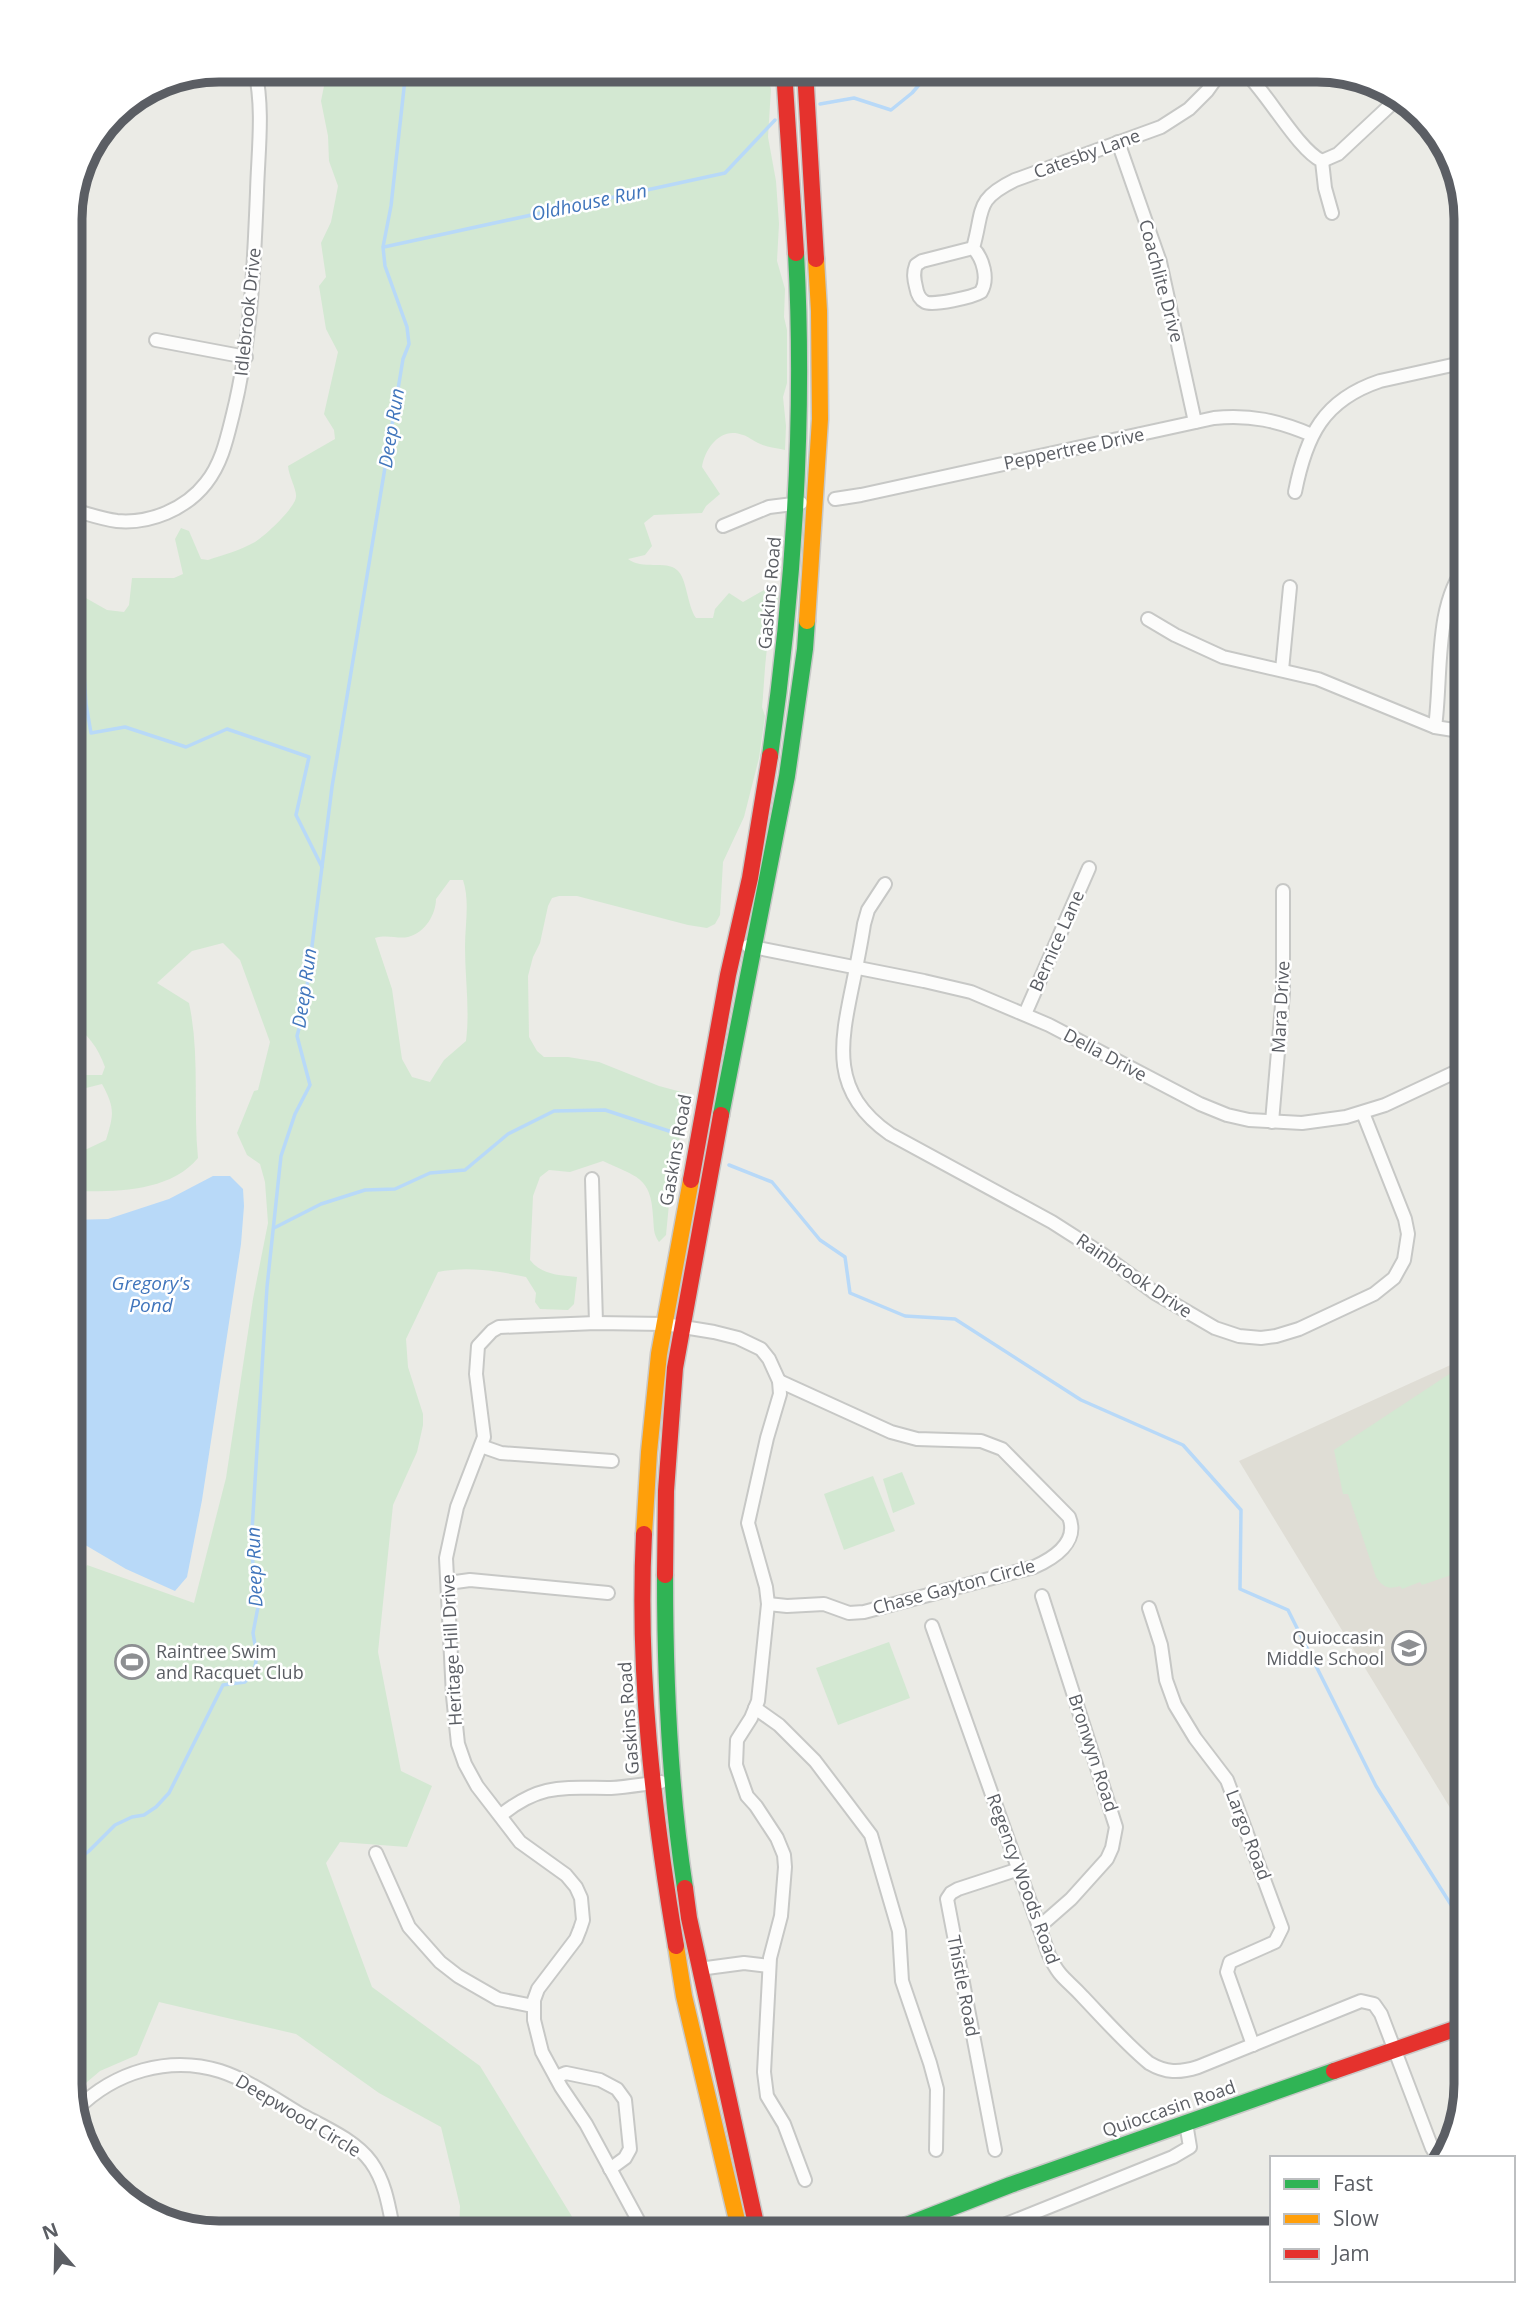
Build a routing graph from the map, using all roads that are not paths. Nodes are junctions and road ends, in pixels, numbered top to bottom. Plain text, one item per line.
1 (257, 82) edge
2 (785, 83) edge
3 (806, 83) edge
4 (1213, 83) edge
5 (1257, 83) edge
6 (1391, 105) edge
7 (1118, 142) junction
8 (1322, 161) junction
9 (1332, 213) dead end
10 (973, 248) junction
11 (156, 340) dead end
12 (246, 356) junction
13 (1454, 365) edge
14 (1195, 422) junction
15 (1312, 435) junction
16 (1296, 492) dead end
17 (835, 499) dead end
18 (816, 502) junction
19 (796, 504) junction
20 (83, 512) edge
21 (723, 526) dead end
22 (1454, 585) edge
23 (1290, 587) dead end
24 (1148, 619) dead end
25 (1282, 670) junction
26 (1435, 727) junction
27 (1454, 730) edge
28 (1089, 868) dead end
29 (885, 884) dead end
30 (1283, 891) dead end
31 (736, 944) junction
32 (754, 947) junction
33 (857, 967) junction
34 (1025, 1014) junction
35 (1454, 1072) edge
36 (1363, 1113) junction
37 (1272, 1122) junction
38 (592, 1179) dead end
39 (596, 1323) junction
40 (664, 1324) junction
41 (683, 1327) junction
42 (779, 1381) junction
43 (481, 1446) junction
44 (612, 1461) dead end
45 (448, 1583) junction
46 (608, 1593) dead end
47 (1042, 1595) dead end
48 (768, 1604) junction
49 (1149, 1608) dead end
50 (932, 1626) dead end
51 (755, 1708) junction
52 (672, 1781) junction
53 (653, 1783) junction
54 (501, 1815) junction
55 (376, 1853) dead end
56 (1019, 1869) junction
57 (1039, 1927) junction
58 (769, 1966) junction
59 (699, 1969) junction
60 (534, 2006) junction
61 (1454, 2029) edge
62 (1253, 2045) junction
63 (1394, 2050) junction
64 (556, 2077) junction
65 (83, 2104) edge
66 (1186, 2123) junction
67 (936, 2150) dead end
68 (995, 2150) dead end
69 (1435, 2152) edge
70 (610, 2169) junction
71 (805, 2180) dead end
72 (391, 2220) edge
73 (638, 2220) edge
74 (737, 2220) edge
75 (755, 2220) edge
76 (919, 2221) edge
77 (1015, 2221) edge

1 - 12 street, Idlebrook Drive
2 - 19 main road, Gaskins Road
3 - 18 main road
4 - 7 street, Catesby Lane
5 - 8 street
6 - 8 street
7 - 10 street, Catesby Lane
7 - 14 street, Coachlite Drive
8 - 9 street
10 - 10 street
11 - 12 street
12 - 20 street, Idlebrook Drive
13 - 15 street
14 - 15 street, Peppertree Drive
14 - 17 street, Peppertree Drive
15 - 16 street
18 - 19 street
18 - 32 main road
19 - 21 street
19 - 31 main road, Gaskins Road
22 - 26 street
23 - 25 street
24 - 25 street
25 - 26 street
26 - 27 street
28 - 34 street, Bernice Lane
29 - 33 street, Rainbrook Drive
30 - 37 street, Mara Drive
31 - 32 street, Della Drive
31 - 40 main road, Gaskins Road
32 - 33 street, Della Drive
32 - 41 main road
33 - 34 street, Della Drive
33 - 36 street, Rainbrook Drive
34 - 37 street, Della Drive
35 - 36 street, Della Drive
36 - 37 street, Della Drive
38 - 39 street
39 - 40 street, Heritage Hill Drive
39 - 43 street, Heritage Hill Drive
40 - 41 street, Heritage Hill Drive
40 - 53 main road, Gaskins Road
41 - 42 street, Heritage Hill Drive
41 - 52 main road
42 - 48 street
42 - 48 street, Chase Gayton Circle
43 - 44 street
43 - 45 street, Heritage Hill Drive
45 - 46 street
45 - 54 street, Heritage Hill Drive
47 - 57 street, Bronwyn Road
48 - 51 street
49 - 62 street, Largo Road
50 - 56 street, Regency Woods Road
51 - 58 street
51 - 67 street
52 - 53 street
52 - 59 main road
53 - 54 street
53 - 74 main road, Gaskins Road
54 - 60 street, Heritage Hill Drive
55 - 60 street
56 - 57 street, Regency Woods Road
56 - 68 street, Thistle Road
57 - 62 street, Regency Woods Road
58 - 59 street
58 - 71 street
59 - 75 main road
60 - 64 street
61 - 63 main road, Quioccasin Road
62 - 63 street, Regency Woods Road
63 - 66 main road, Quioccasin Road
63 - 69 street, Regency Woods Road
64 - 70 street
64 - 70 street
65 - 72 street, Deepwood Circle
66 - 76 main road, Quioccasin Road
66 - 77 street
70 - 73 street

